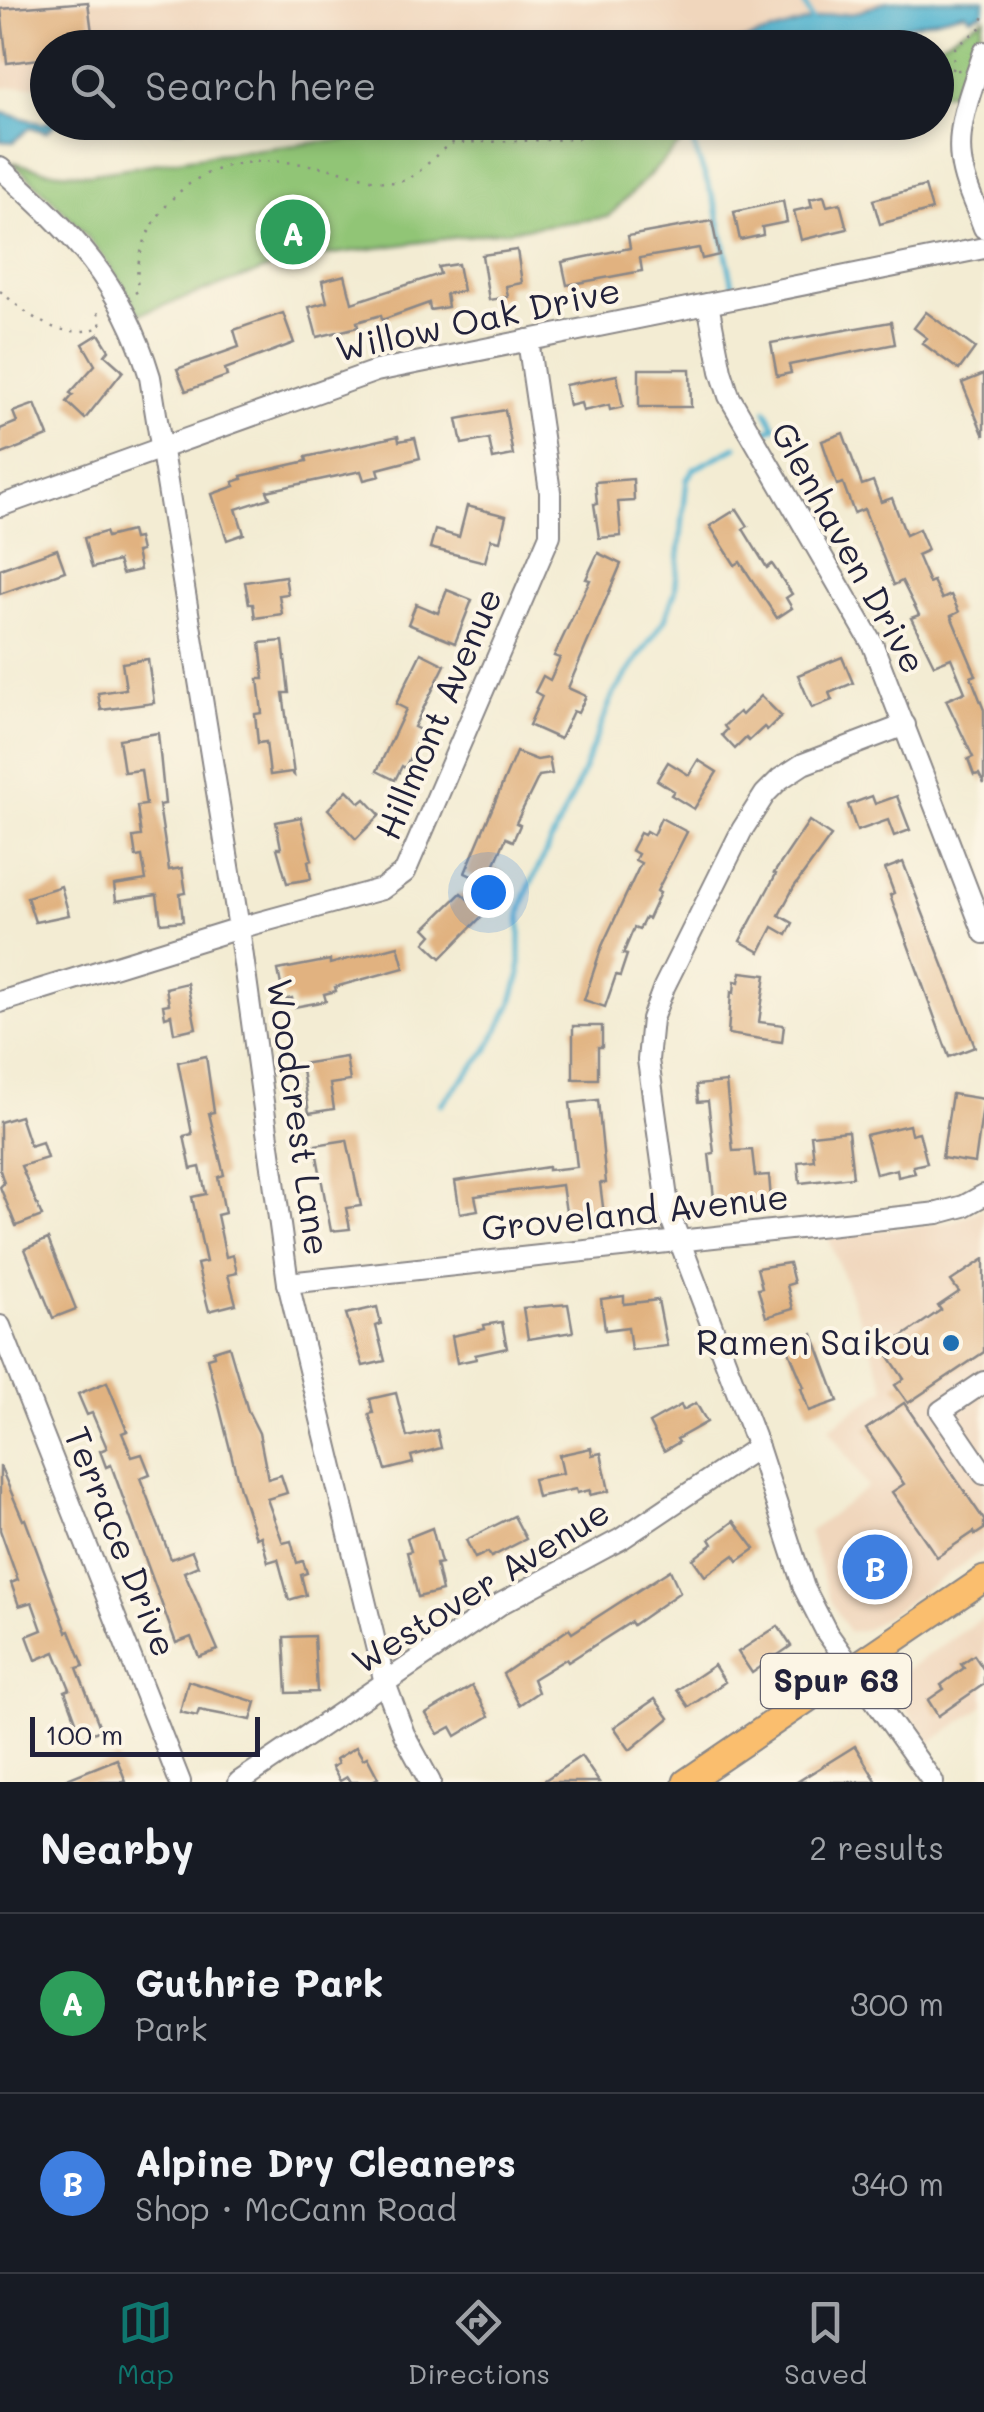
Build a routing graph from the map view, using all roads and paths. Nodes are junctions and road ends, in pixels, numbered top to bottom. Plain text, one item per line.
1 (984, 15) edge
2 (984, 52) edge
3 (954, 55) edge
4 (954, 70) edge
5 (968, 71) dead end
6 (526, 140) edge
7 (0, 168) edge
8 (984, 228) edge
9 (984, 248) edge
10 (0, 292) edge
11 (130, 297) dead end
12 (708, 304) junction
13 (108, 308) dead end
14 (528, 340) junction
15 (163, 446) junction
16 (0, 506) edge
17 (906, 725) junction
18 (239, 928) junction
19 (984, 933) edge
20 (0, 1002) edge
21 (984, 1195) edge
22 (678, 1241) junction
23 (288, 1283) junction
24 (0, 1326) edge
25 (984, 1382) edge
26 (758, 1447) junction
27 (984, 1474) edge
28 (984, 1580) edge
29 (854, 1669) junction
30 (384, 1683) junction
31 (180, 1782) edge
32 (239, 1782) edge
33 (430, 1782) edge
34 (686, 1782) edge
35 (933, 1782) edge

1 - 3 path
2 - 8 street
4 - 5 path
6 - 11 path
7 - 15 street, Woodcrest Lane
9 - 12 street, Willow Oak Drive
10 - 13 path
12 - 14 street, Willow Oak Drive
12 - 17 street, Glenhaven Drive
14 - 15 street, Willow Oak Drive
14 - 18 street, Hillmont Avenue
15 - 16 street, Willow Oak Drive
15 - 18 street, Woodcrest Lane
17 - 19 street, Glenhaven Drive
17 - 22 street
18 - 20 street, Hillmont Avenue
18 - 23 street, Woodcrest Lane
21 - 22 street, Groveland Avenue
22 - 23 street, Groveland Avenue
22 - 26 street
23 - 30 street, Woodcrest Lane
24 - 31 street, Terrace Drive
25 - 27 street
26 - 29 street
26 - 30 street, Westover Avenue
28 - 29 main road, Spur 63
29 - 34 main road, Spur 63
29 - 35 street
30 - 32 street, Westover Avenue
30 - 33 street, Woodcrest Lane

